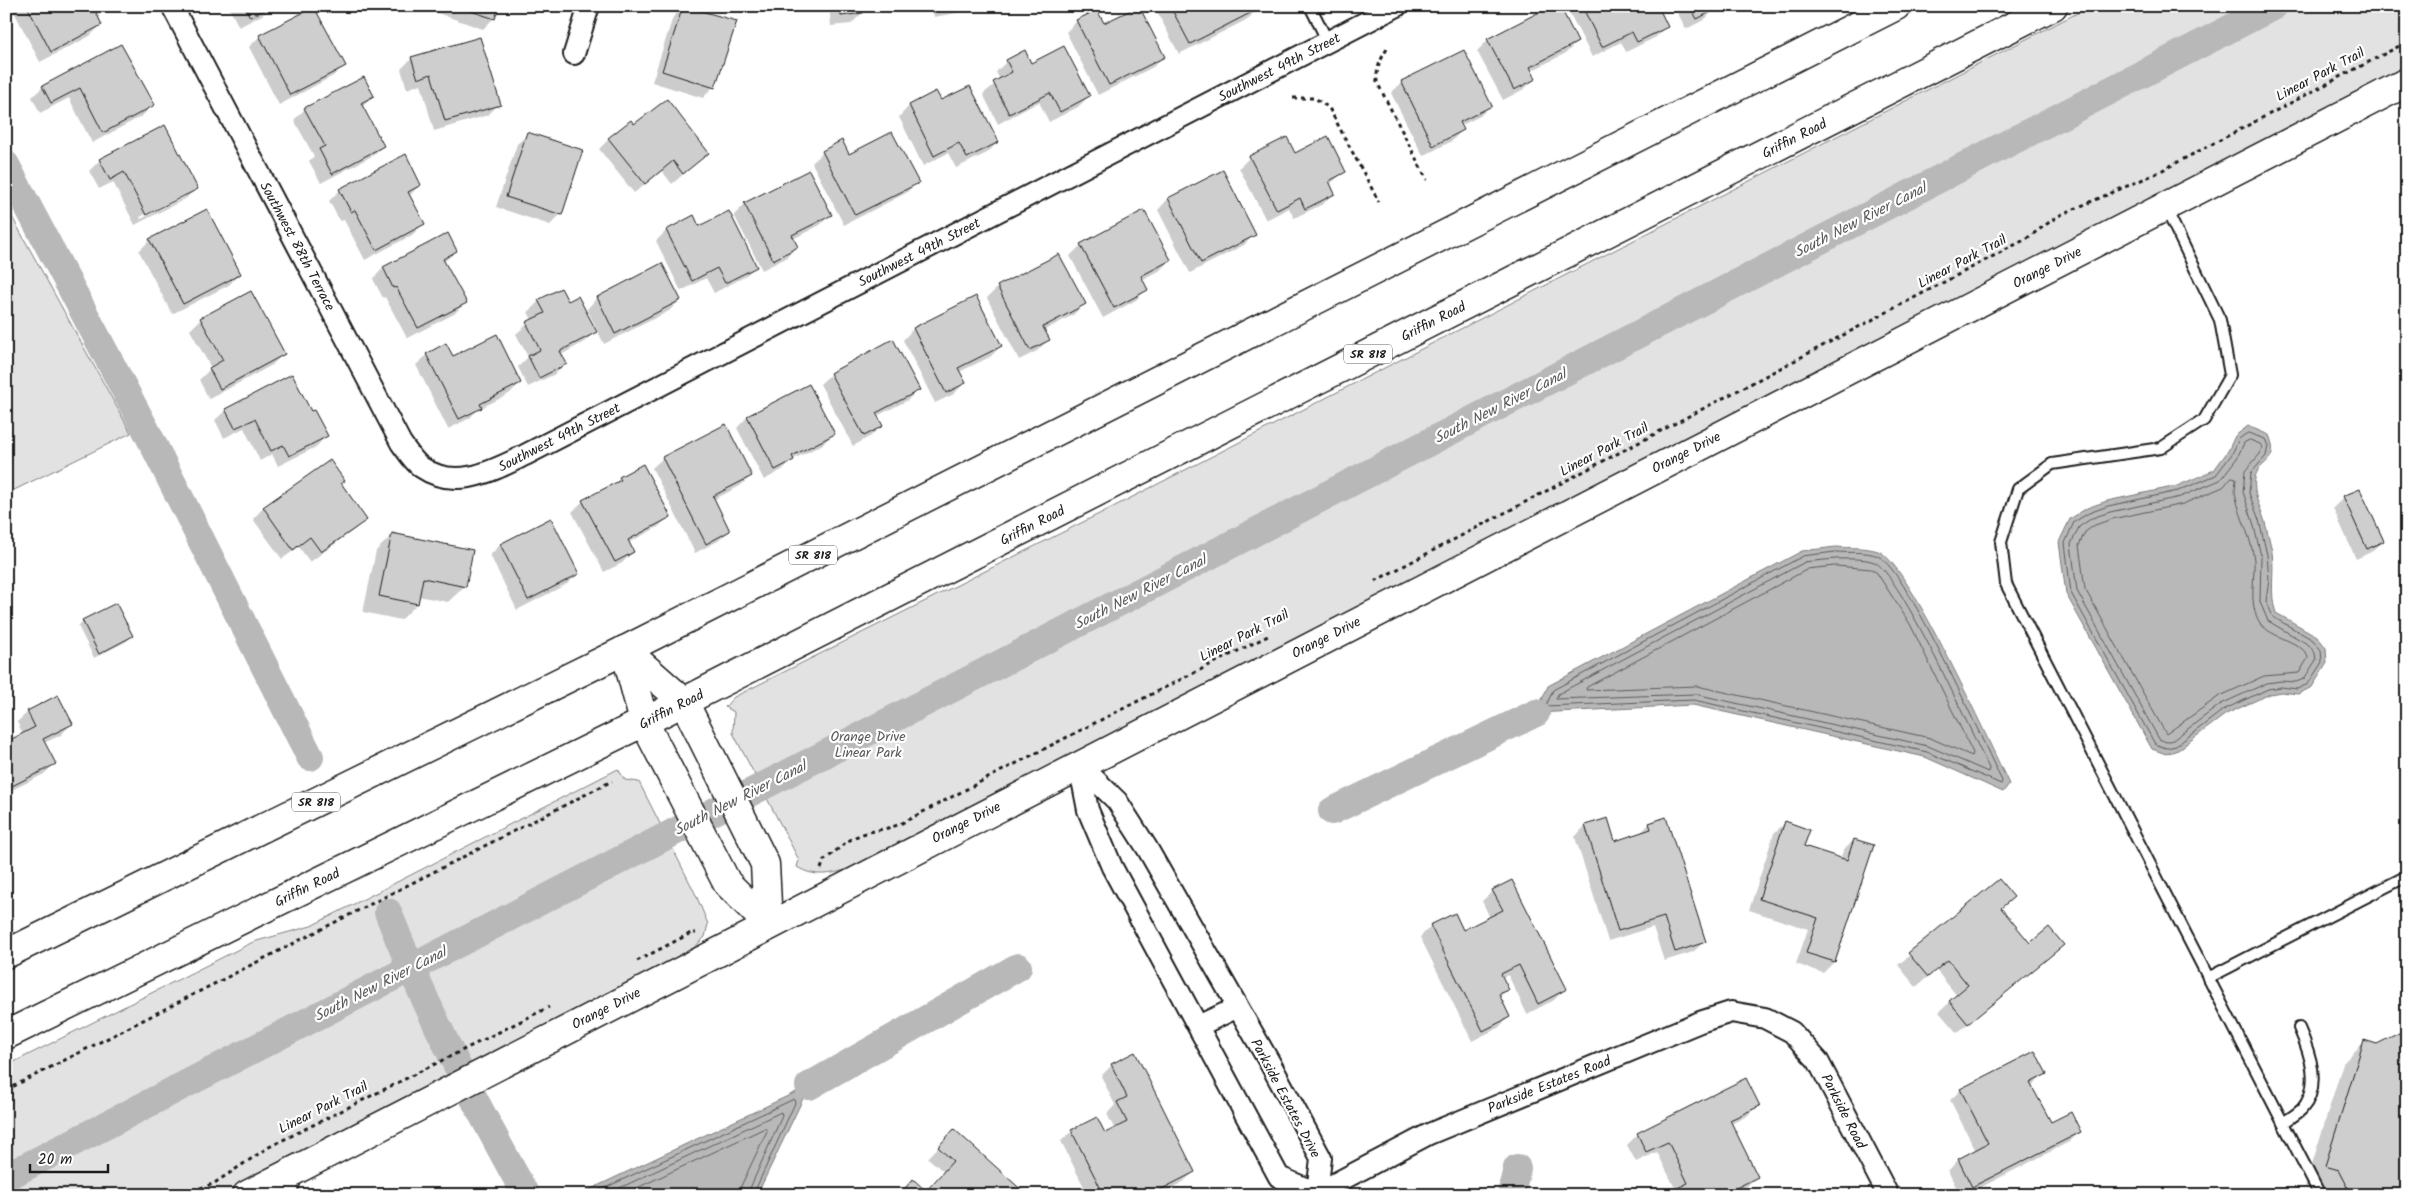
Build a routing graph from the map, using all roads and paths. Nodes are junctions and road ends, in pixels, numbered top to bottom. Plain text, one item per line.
1 (172, 6) edge
2 (589, 6) edge
3 (1310, 6) edge
4 (1397, 6) edge
5 (1896, 6) edge
6 (2053, 6) edge
7 (1328, 42) junction
8 (2407, 42) edge
9 (1387, 50) dead end
10 (574, 54) dead end
11 (2407, 82) edge
12 (1293, 98) dead end
13 (1427, 180) dead end
14 (1379, 202) dead end
15 (2164, 206) junction
16 (436, 474) joint
17 (1368, 585) dead end
18 (1272, 634) dead end
19 (626, 650) junction
20 (684, 702) junction
21 (644, 722) junction
22 (1080, 764) junction
23 (612, 781) dead end
24 (820, 872) dead end
25 (2407, 876) edge
26 (768, 924) junction
27 (6, 954) edge
28 (2208, 978) junction
29 (1236, 1008) junction
30 (1198, 1026) junction
31 (2299, 1028) dead end
32 (1792, 1032) joint
33 (6, 1035) edge
34 (482, 1040) dead end
35 (6, 1090) edge
36 (2283, 1123) junction
37 (289, 1183) edge
38 (1315, 1194) edge
39 (177, 1195) edge
40 (247, 1195) edge
41 (1888, 1195) edge
42 (2320, 1195) edge

1 - 16 street, Southwest 88th Terrace
2 - 10 street
3 - 7 lane
4 - 7 street, Southwest 49th Street
5 - 19 main road, SR 818
6 - 20 main road, Griffin Road / SR 818
7 - 16 street, Southwest 49th Street
8 - 17 path, Linear Park Trail
9 - 13 path
11 - 15 main road, Orange Drive
12 - 14 path
15 - 22 main road, Orange Drive
15 - 28 lane
18 - 24 path, Linear Park Trail
19 - 20 main road
19 - 21 main road
19 - 27 main road, SR 818
20 - 21 main road, Griffin Road / SR 818
20 - 26 main road
21 - 26 main road
21 - 33 main road, Griffin Road / SR 818
22 - 26 main road, Orange Drive
22 - 29 street, Parkside Estates Drive
22 - 30 street
23 - 35 path
25 - 28 lane
26 - 37 main road, Orange Drive
28 - 36 lane
29 - 30 street
29 - 38 street, Parkside Estates Drive
30 - 38 street
31 - 36 lane
32 - 38 street, Parkside Estates Road
32 - 41 street, Parkside Road
34 - 39 path, Linear Park Trail
36 - 42 lane
37 - 40 main road, Orange Drive

